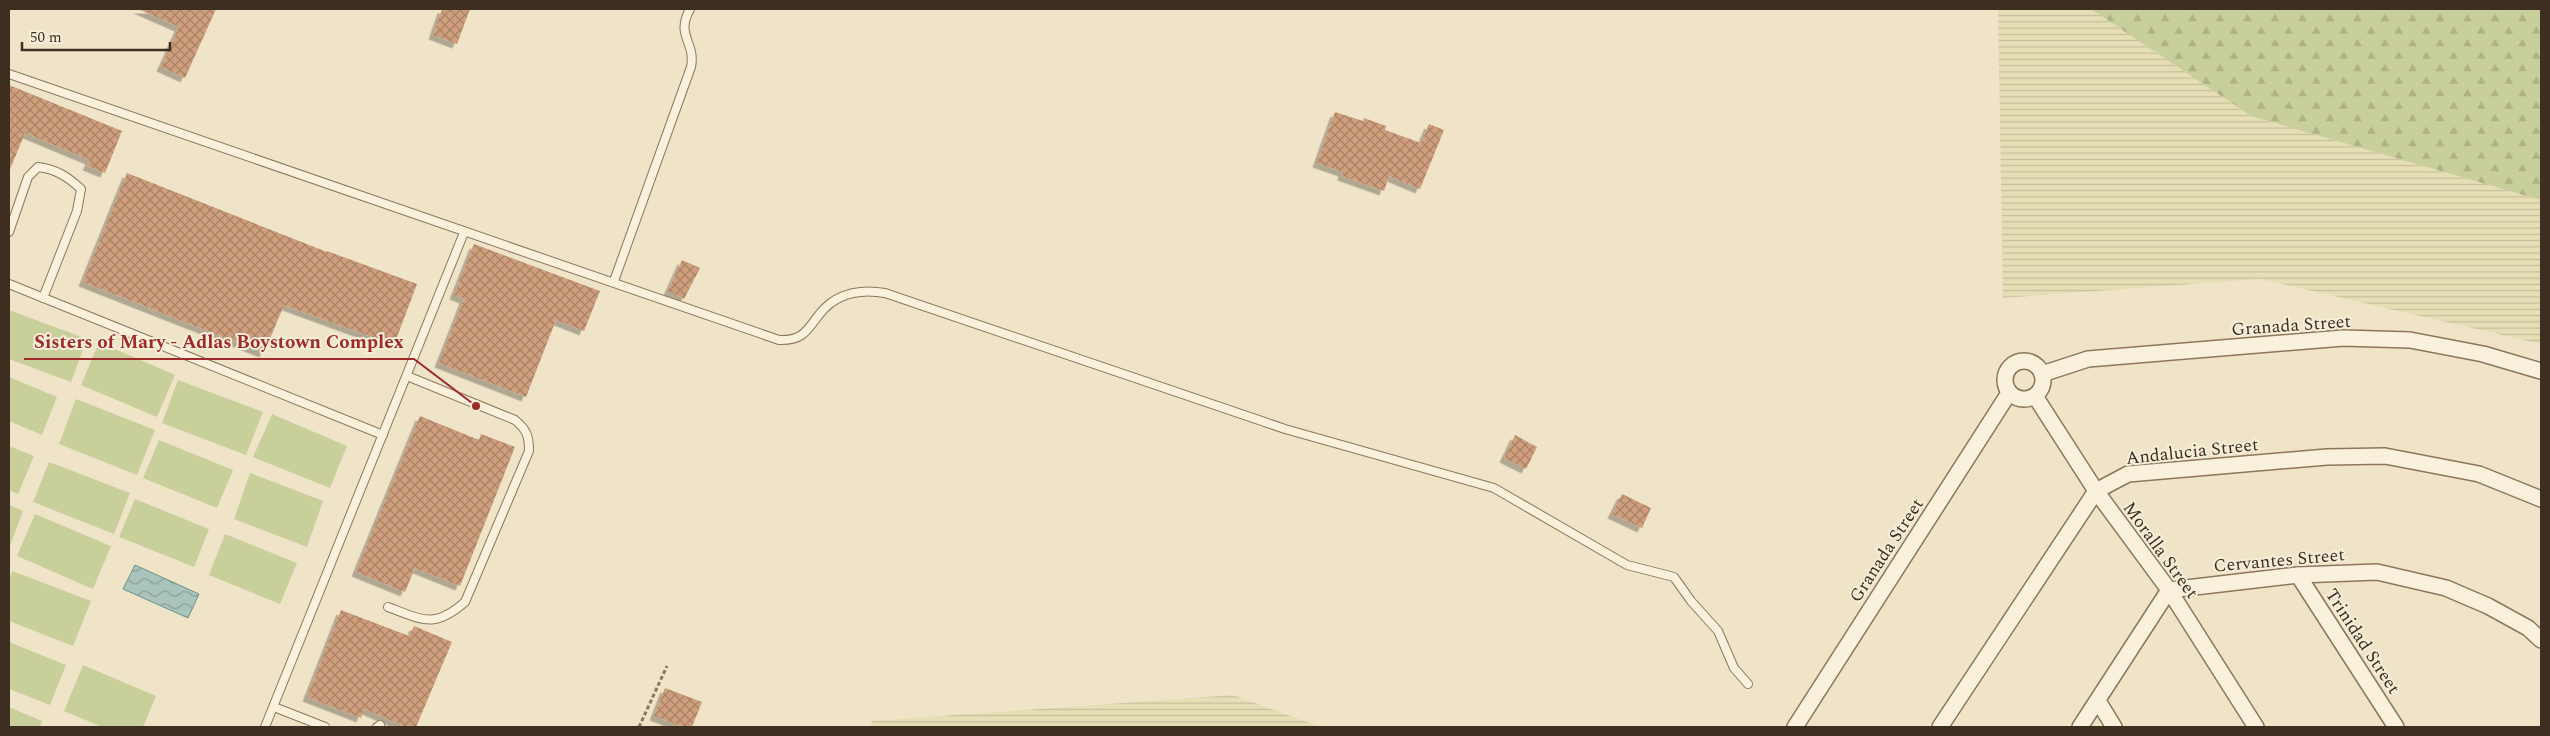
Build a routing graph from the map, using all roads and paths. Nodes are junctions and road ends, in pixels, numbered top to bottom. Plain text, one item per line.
1 (690, 9) edge
2 (9, 74) edge
3 (9, 232) edge
4 (463, 235) dead end
5 (614, 281) junction
6 (9, 284) edge
7 (43, 298) junction
8 (2541, 371) edge
9 (2042, 374) junction
10 (407, 376) junction
11 (2009, 393) junction
12 (2035, 396) junction
13 (383, 435) junction
14 (2096, 491) junction
15 (2541, 499) edge
16 (2298, 575) junction
17 (2169, 590) junction
18 (388, 607) dead end
19 (2541, 640) edge
20 (667, 666) dead end
21 (1748, 684) dead end
22 (2098, 700) junction
23 (274, 707) junction
24 (266, 727) edge
25 (325, 727) edge
26 (639, 727) edge
27 (1795, 727) edge
28 (1940, 727) edge
29 (2080, 727) edge
30 (2114, 727) edge
31 (2256, 727) edge
32 (2396, 727) edge

1 - 5 lane
2 - 5 lane
3 - 7 lane
4 - 10 lane
5 - 21 lane
6 - 7 lane
7 - 13 lane
8 - 9 street, Granada Street
9 - 11 street
9 - 12 street
10 - 13 lane
10 - 18 lane
11 - 12 street
11 - 27 street, Granada Street
12 - 14 street, Moralla Street
13 - 23 lane
14 - 15 street, Andalucia Street
14 - 17 street, Moralla Street
14 - 28 street, Andalucia Street
16 - 17 street, Cervantes Street
16 - 19 street, Cervantes Street
16 - 32 street, Trinidad Street
17 - 22 street
17 - 31 street, Moralla Street
20 - 26 path
22 - 29 street
22 - 30 street
23 - 24 lane
23 - 25 lane

